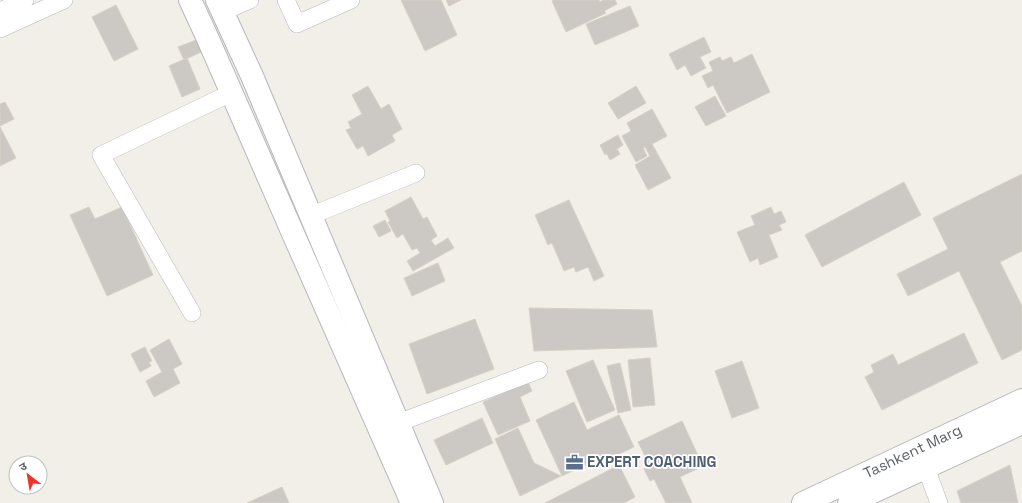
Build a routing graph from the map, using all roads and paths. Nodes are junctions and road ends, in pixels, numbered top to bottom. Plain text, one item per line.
1 (25, 0) edge
2 (64, 0) edge
3 (190, 0) edge
4 (250, 0) edge
5 (286, 0) edge
6 (351, 0) edge
7 (220, 6) edge
8 (0, 11) edge
9 (0, 29) edge
10 (232, 93) junction
11 (416, 173) dead end
12 (310, 216) junction
13 (192, 313) dead end
14 (539, 370) dead end
15 (1022, 400) edge
16 (398, 423) junction
17 (1022, 423) edge
18 (926, 468) junction
19 (412, 503) edge
20 (432, 503) edge
21 (803, 503) edge
22 (849, 503) edge
23 (939, 503) edge

1 - 8 street
2 - 9 street
3 - 10 street
4 - 7 street
5 - 6 street
7 - 12 street
10 - 13 street
10 - 19 street
11 - 12 street
12 - 16 street
14 - 16 street
15 - 21 street, Tashkent Marg
16 - 20 street
17 - 18 street, Tashkent Marg
18 - 22 street, Tashkent Marg
18 - 23 street

